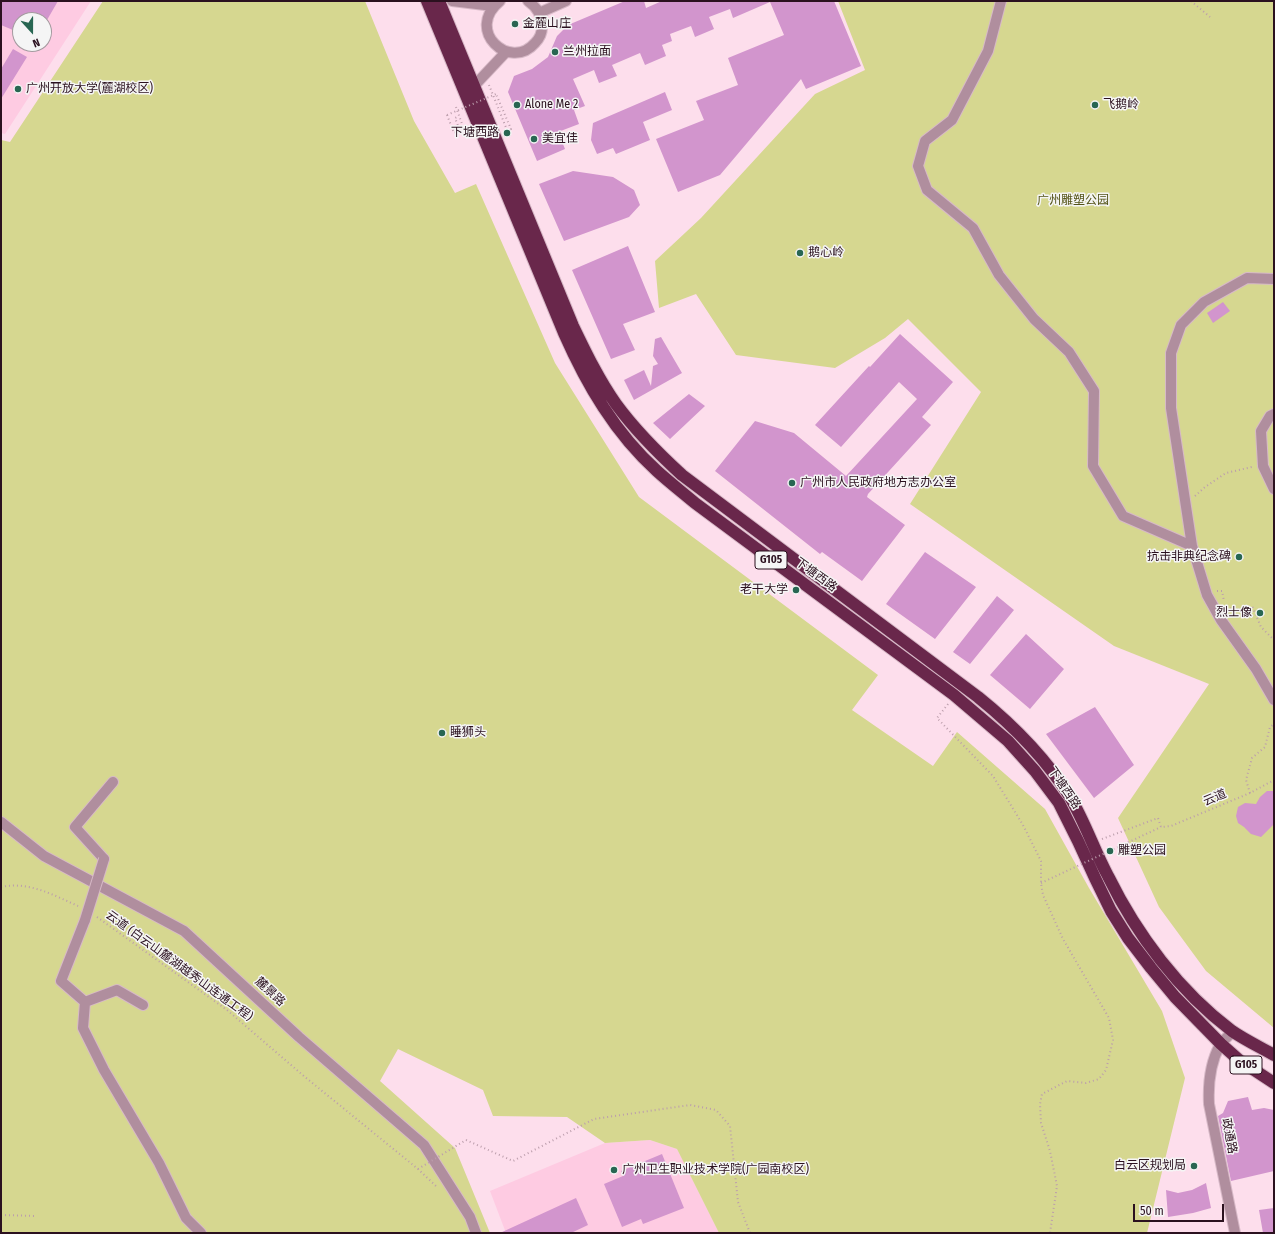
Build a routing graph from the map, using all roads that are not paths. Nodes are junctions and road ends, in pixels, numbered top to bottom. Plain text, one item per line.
1 (427, 1) edge
2 (439, 1) edge
3 (452, 1) edge
4 (528, 1) edge
5 (566, 1) edge
6 (1001, 1) edge
7 (496, 4) edge
8 (539, 13) junction
9 (506, 52) junction
10 (474, 86) junction
11 (1274, 279) edge
12 (1274, 414) edge
13 (1274, 489) edge
14 (1192, 546) junction
15 (1274, 700) edge
16 (113, 782) dead end
17 (1, 822) edge
18 (85, 1002) junction
19 (143, 1005) dead end
20 (1233, 1031) junction
21 (1221, 1044) junction
22 (1274, 1055) edge
23 (1274, 1084) edge
24 (202, 1233) edge
25 (476, 1233) edge
26 (1235, 1233) edge

1 - 21 highway, 下塘西路 / G105
2 - 10 highway, 下塘西路 / G105
3 - 7 street
4 - 8 street
5 - 8 street
6 - 14 street
7 - 9 street
8 - 9 street
9 - 10 street
10 - 20 highway, 下塘西路 / G105
11 - 14 street
12 - 13 street
14 - 15 street
16 - 18 street, bridge
17 - 25 street, 麓景路
18 - 19 street
18 - 24 street
20 - 21 street, 政通路
20 - 22 highway, 下塘西路 / G105
21 - 23 highway, 下塘西路 / G105
21 - 26 street, 政通路

